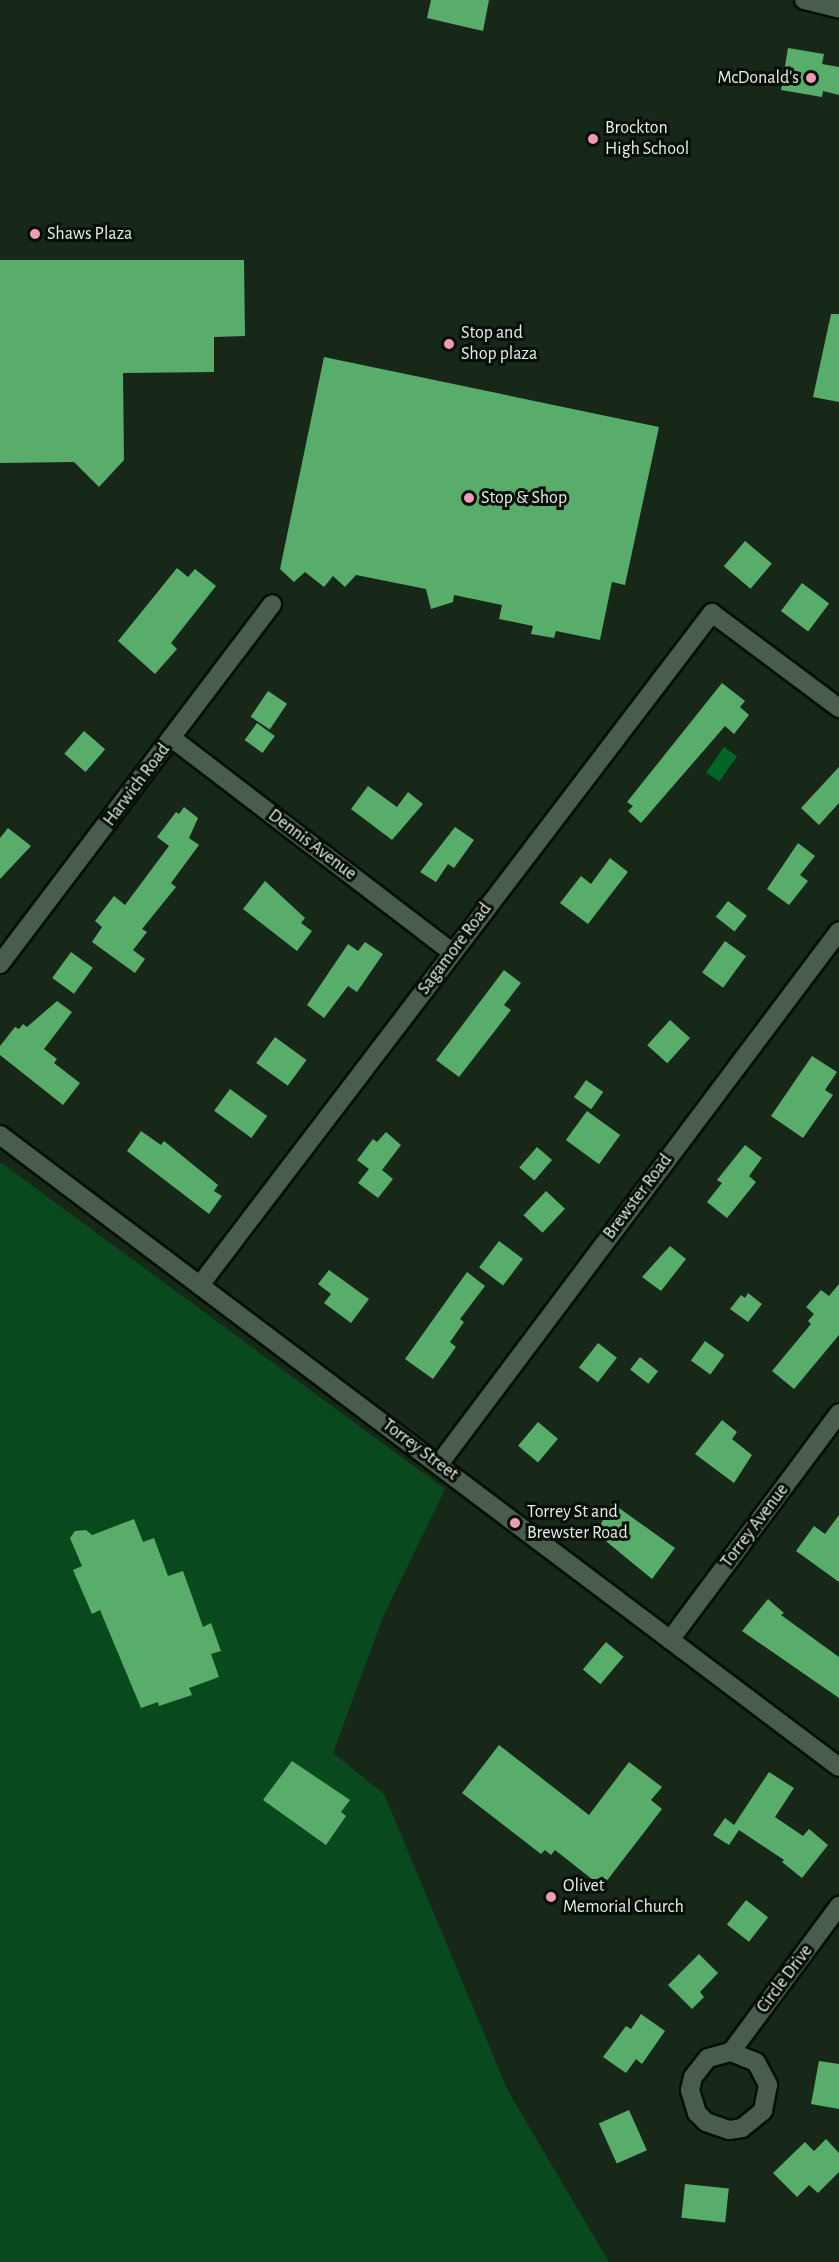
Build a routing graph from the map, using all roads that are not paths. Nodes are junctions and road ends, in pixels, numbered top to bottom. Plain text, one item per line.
1 (804, 0) edge
2 (839, 9) edge
3 (272, 604) dead end
4 (839, 708) edge
5 (173, 739) junction
6 (839, 931) edge
7 (452, 952) junction
8 (0, 964) edge
9 (0, 1135) edge
10 (200, 1286) junction
11 (839, 1413) edge
12 (439, 1464) junction
13 (670, 1640) junction
14 (839, 1767) edge
15 (839, 1906) edge
16 (731, 2052) junction

1 - 2 street
3 - 5 street, Harwich Road
4 - 7 street, Sagamore Road
5 - 7 street, Dennis Avenue
5 - 8 street, Harwich Road
6 - 12 street, Brewster Road
7 - 10 street, Sagamore Road
9 - 10 street, Torrey Street
10 - 12 street, Torrey Street
11 - 13 street, Torrey Avenue
12 - 13 street, Torrey Street
13 - 14 street, Torrey Street
15 - 16 street, Circle Drive
16 - 16 street

